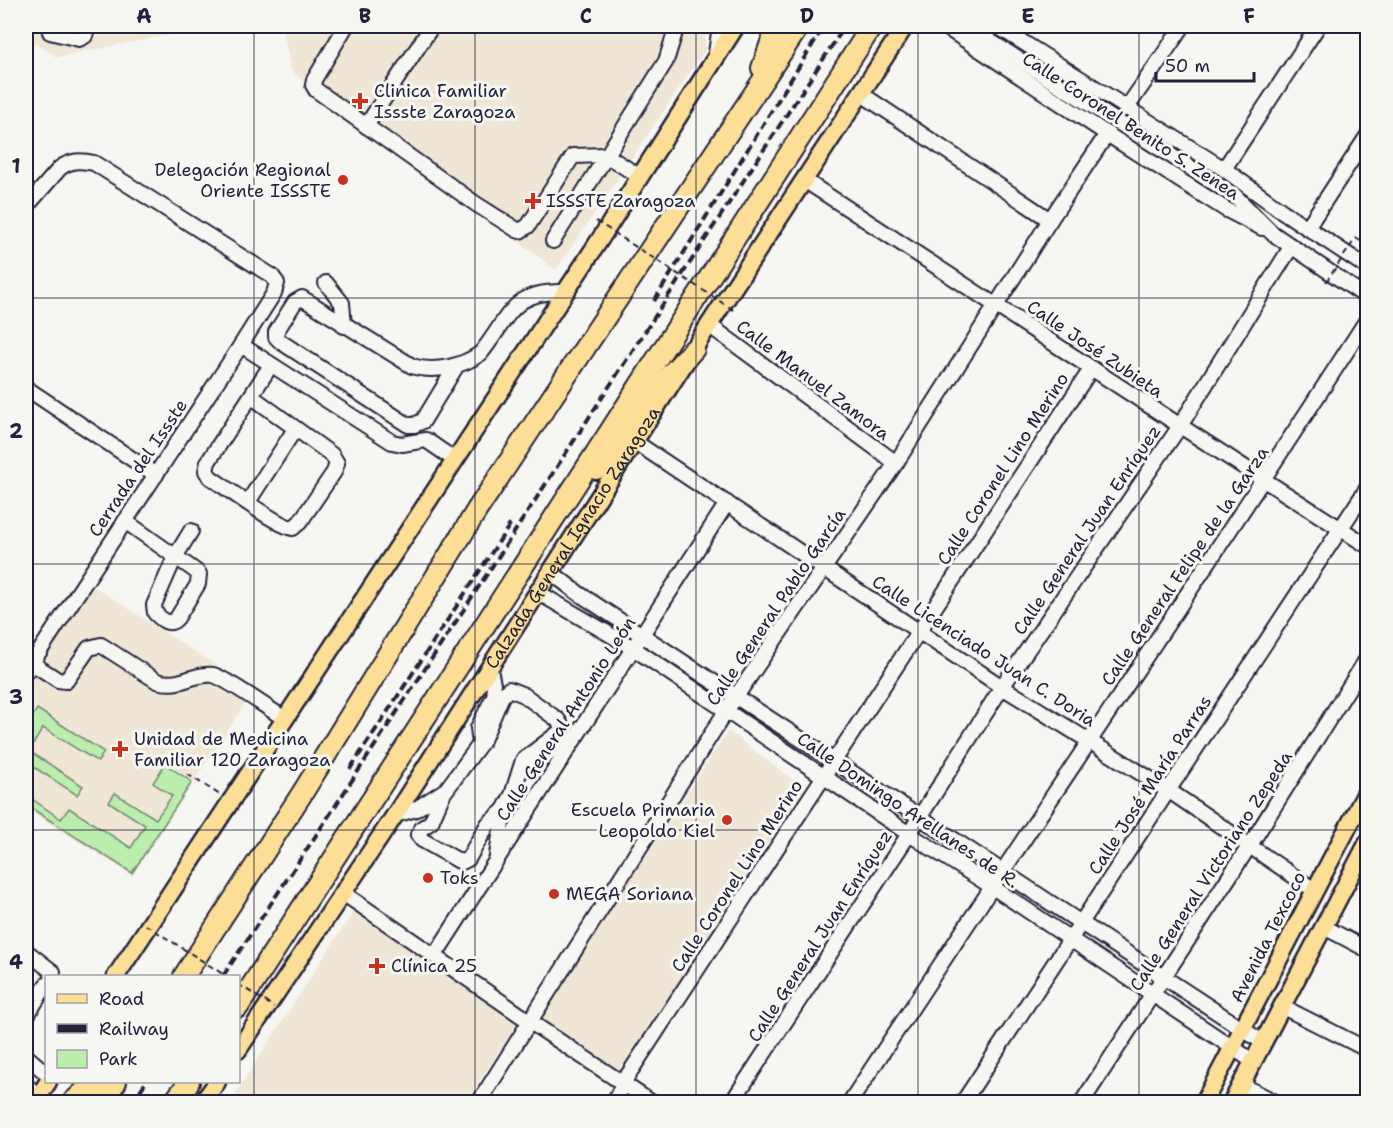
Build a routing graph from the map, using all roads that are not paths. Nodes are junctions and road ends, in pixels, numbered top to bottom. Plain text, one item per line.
1 (88, 26) edge
2 (346, 26) edge
3 (432, 26) edge
4 (677, 26) edge
5 (720, 26) edge
6 (736, 26) edge
7 (777, 26) edge
8 (799, 26) edge
9 (872, 26) edge
10 (905, 26) edge
11 (944, 26) edge
12 (997, 26) edge
13 (1183, 26) edge
14 (1318, 26) edge
15 (47, 28) edge
16 (962, 29) edge
17 (712, 63) junction
18 (860, 93) junction
19 (751, 100) junction
20 (1126, 109) junction
21 (366, 126) junction
22 (1107, 134) junction
23 (1368, 135) edge
24 (606, 155) junction
25 (1224, 169) junction
26 (640, 177) junction
27 (804, 180) junction
28 (1235, 196) junction
29 (26, 207) edge
30 (1282, 211) junction
31 (1050, 220) junction
32 (1307, 228) junction
33 (1272, 233) junction
34 (553, 241) dead end
35 (1291, 247) junction
36 (1368, 268) edge
37 (326, 283) dead end
38 (565, 292) junction
39 (1368, 298) edge
40 (997, 304) junction
41 (1368, 318) edge
42 (710, 324) junction
43 (344, 326) junction
44 (241, 345) junction
45 (694, 349) junction
46 (457, 364) junction
47 (271, 365) junction
48 (1091, 369) junction
49 (26, 388) edge
50 (251, 396) junction
51 (1180, 426) junction
52 (296, 429) junction
53 (635, 442) junction
54 (455, 460) junction
55 (896, 464) junction
56 (156, 475) junction
57 (1264, 480) junction
58 (1368, 488) edge
59 (248, 502) junction
60 (727, 502) junction
61 (552, 518) junction
62 (125, 521) junction
63 (1340, 529) junction
64 (191, 531) dead end
65 (1368, 546) edge
66 (824, 570) junction
67 (552, 573) junction
68 (539, 593) junction
69 (578, 593) junction
70 (569, 610) junction
71 (918, 630) junction
72 (641, 635) junction
73 (633, 648) junction
74 (1368, 657) edge
75 (30, 666) edge
76 (490, 669) junction
77 (1002, 687) junction
78 (737, 697) junction
79 (726, 711) junction
80 (285, 719) junction
81 (579, 733) junction
82 (1091, 741) junction
83 (480, 744) junction
84 (834, 760) junction
85 (521, 771) junction
86 (823, 775) junction
87 (446, 790) junction
88 (1168, 790) junction
89 (1365, 799) edge
90 (504, 810) junction
91 (395, 815) junction
92 (918, 818) junction
93 (909, 834) junction
94 (1250, 845) junction
95 (1367, 846) edge
96 (496, 860) junction
97 (1002, 872) junction
98 (991, 886) junction
99 (1314, 890) junction
100 (344, 893) junction
101 (1082, 923) junction
102 (1324, 927) junction
103 (1071, 939) junction
104 (1368, 950) edge
105 (26, 951) edge
106 (435, 955) junction
107 (52, 975) edge
108 (117, 975) edge
109 (185, 975) edge
110 (1165, 977) junction
111 (45, 987) edge
112 (1154, 993) junction
113 (240, 1004) edge
114 (1283, 1007) junction
115 (26, 1017) edge
116 (529, 1021) junction
117 (1243, 1028) junction
118 (1264, 1043) junction
119 (240, 1047) edge
120 (1233, 1048) junction
121 (1368, 1050) edge
122 (26, 1056) edge
123 (1254, 1062) junction
124 (45, 1072) edge
125 (47, 1083) edge
126 (93, 1083) edge
127 (115, 1083) edge
128 (188, 1083) edge
129 (194, 1083) edge
130 (216, 1083) edge
131 (622, 1083) junction
132 (26, 1085) edge
133 (1242, 1085) junction
134 (37, 1100) edge
135 (73, 1102) edge
136 (101, 1102) edge
137 (174, 1102) edge
138 (184, 1102) edge
139 (203, 1102) edge
140 (479, 1102) edge
141 (614, 1102) edge
142 (651, 1102) edge
143 (732, 1102) edge
144 (850, 1102) edge
145 (963, 1102) edge
146 (1082, 1102) edge
147 (1204, 1102) edge
148 (1232, 1102) edge
149 (1275, 1102) edge

1 - 15 street
2 - 21 street
3 - 21 street
4 - 24 street
5 - 17 street
6 - 17 main road
7 - 19 highway
8 - 19 highway
9 - 61 highway, Calzada General Ignacio Zaragoza
10 - 18 main road, Calzada General Ignacio Zaragoza
11 - 16 street, Calle Coronel Benito S. Zenea
12 - 20 street, Calle Coronel Benito S. Zenea
13 - 20 street
14 - 25 street
16 - 22 street, Calle Coronel Benito S. Zenea
16 - 28 street, Calle Coronel Benito S. Zenea
17 - 26 main road
18 - 27 main road, Calzada General Ignacio Zaragoza
18 - 31 street
19 - 109 highway
20 - 25 street, Calle Coronel Benito S. Zenea
21 - 24 street
22 - 31 street, Calle General Pablo García
22 - 33 street, Calle Coronel Benito S. Zenea
23 - 32 street
24 - 26 street
24 - 34 street
25 - 30 street, Calle Coronel Benito S. Zenea
26 - 38 main road
27 - 40 street, Calle José Zubieta
27 - 42 main road, Calzada General Ignacio Zaragoza
28 - 30 street, Calle Coronel Benito S. Zenea
28 - 33 street, Calle Coronel Benito S. Zenea
29 - 44 street, Cerrada del Issste
30 - 32 street, Calle Coronel Benito S. Zenea
31 - 40 street, Calle General Pablo García
32 - 36 street, Calle Coronel Benito S. Zenea
33 - 35 street, Calle Coronel Benito S. Zenea
35 - 39 street, Calle Coronel Benito S. Zenea
35 - 51 street, Calle General Juan Enríquez
37 - 43 street
38 - 46 street
38 - 54 main road
40 - 48 street, Calle José Zubieta
40 - 55 street, Calle General Pablo García
41 - 57 street, Calle General Felipe de la Garza
42 - 45 main road, Calzada General Ignacio Zaragoza
42 - 55 street, Calle Manuel Zamora
43 - 46 street
43 - 46 street
44 - 47 street
44 - 56 street, Cerrada del Issste
45 - 53 main road, Calzada General Ignacio Zaragoza
45 - 61 highway
47 - 50 street
47 - 54 street
48 - 51 street, Calle José Zubieta
48 - 71 street, Calle Coronel Lino Merino
49 - 56 street
50 - 52 street
50 - 59 street
51 - 57 street, Calle José Zubieta
51 - 77 street, Calle General Juan Enríquez
52 - 59 street
52 - 59 street
53 - 60 street, Calle Licenciado Juan C. Doria
53 - 67 main road, Calzada General Ignacio Zaragoza
54 - 80 main road
55 - 66 street, Calle General Pablo García
56 - 62 street, Cerrada del Issste
57 - 63 street, Calle José Zubieta
57 - 82 street, Calle General Felipe de la Garza
58 - 63 street, Calle José María Parras
60 - 66 street, Calle Licenciado Juan C. Doria
60 - 72 street, Calle General Antonio León
61 - 113 highway, Calzada General Ignacio Zaragoza
62 - 64 street
62 - 75 street, Cerrada del Issste
63 - 65 street, Calle José Zubieta
63 - 88 street, Calle José María Parras
66 - 71 street, Calle Licenciado Juan C. Doria
66 - 78 street, Calle General Pablo García
67 - 68 main road, Calzada General Ignacio Zaragoza
67 - 69 street, Calle Domingo Arellanes de R.
68 - 70 street, Calle Domingo Arellanes de R.
68 - 76 main road, Calzada General Ignacio Zaragoza
69 - 70 street
69 - 72 street, Calle Domingo Arellanes de R.
70 - 73 street, Calle Domingo Arellanes de R.
71 - 77 street, Calle Licenciado Juan C. Doria
71 - 84 street, Calle Coronel Lino Merino
72 - 73 street, Calle General Antonio León
72 - 78 street, Calle Domingo Arellanes de R.
73 - 79 street, Calle Domingo Arellanes de R.
73 - 81 street, Calle General Antonio León
74 - 94 street, Calle General Victoriano Zepeda
75 - 80 street
76 - 83 street
76 - 91 main road, Calzada General Ignacio Zaragoza
77 - 82 street, Calle Licenciado Juan C. Doria
77 - 92 street, Calle General Juan Enríquez
78 - 79 street, Calle General Pablo García
78 - 84 street, Calle Domingo Arellanes de R.
79 - 86 street, Calle Domingo Arellanes de R.
79 - 116 street, Calle General Pablo García
80 - 108 main road
81 - 85 street
81 - 96 street, Calle General Antonio León
82 - 88 street, Calle Licenciado Juan C. Doria
82 - 97 street, Calle General Felipe de la Garza
83 - 85 street
83 - 87 street
84 - 86 street, Calle Coronel Lino Merino
84 - 92 street, Calle Domingo Arellanes de R.
85 - 90 street
86 - 93 street, Calle Domingo Arellanes de R.
86 - 131 street, Calle Coronel Lino Merino
87 - 90 street
87 - 91 street
88 - 94 street, Calle Licenciado Juan C. Doria
88 - 101 street, Calle José María Parras
89 - 99 main road, Avenida Texcoco
90 - 96 street
91 - 100 main road, Calzada General Ignacio Zaragoza
92 - 93 street, Calle General Juan Enríquez
92 - 97 street, Calle Domingo Arellanes de R.
93 - 98 street, Calle Domingo Arellanes de R.
93 - 143 street, Calle General Juan Enríquez
94 - 99 street, Calle Licenciado Juan C. Doria
94 - 110 street, Calle General Victoriano Zepeda
95 - 102 main road
96 - 106 street, Calle General Antonio León
97 - 98 street, Calle General Felipe de la Garza
97 - 101 street, Calle Domingo Arellanes de R.
98 - 103 street, Calle Domingo Arellanes de R.
98 - 144 street, Calle General Felipe de la Garza
99 - 117 main road, Avenida Texcoco
100 - 106 street
100 - 119 main road, Calzada General Ignacio Zaragoza
101 - 103 street, Calle José María Parras
101 - 110 street, Calle Domingo Arellanes de R.
102 - 104 street
102 - 114 main road
103 - 112 street, Calle Domingo Arellanes de R.
103 - 145 street, Calle José María Parras
105 - 107 street
106 - 116 street
110 - 112 street, Calle General Victoriano Zepeda
110 - 117 street, Calle Domingo Arellanes de R.
111 - 115 street
112 - 120 street, Calle Domingo Arellanes de R.
112 - 146 street, Calle General Victoriano Zepeda
114 - 118 main road
114 - 121 street
116 - 131 street
116 - 140 street, Calle General Pablo García
117 - 118 street, Calle Domingo Arellanes de R.
117 - 120 main road, Avenida Texcoco
118 - 123 main road
120 - 123 street, Calle Domingo Arellanes de R.
120 - 147 main road, Avenida Texcoco
122 - 124 street
123 - 133 main road
125 - 134 main road
126 - 135 highway
127 - 136 highway
128 - 137 highway
129 - 138 highway
130 - 139 main road
131 - 141 street, Calle Coronel Lino Merino
131 - 142 street
132 - 134 street
133 - 148 main road
133 - 149 street

